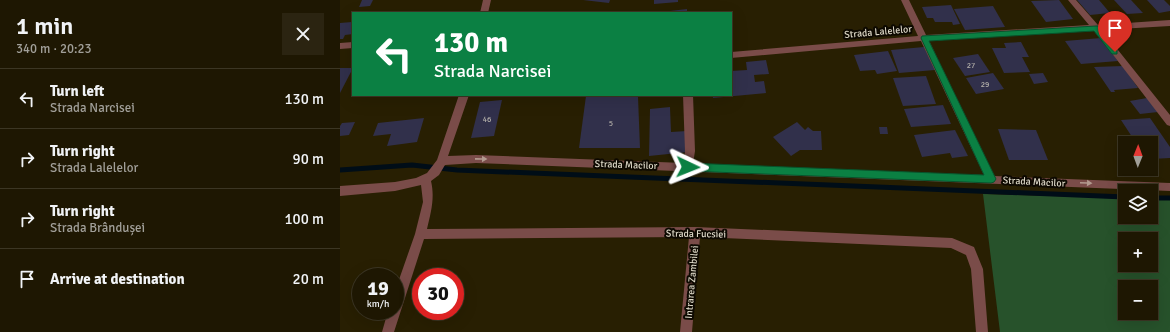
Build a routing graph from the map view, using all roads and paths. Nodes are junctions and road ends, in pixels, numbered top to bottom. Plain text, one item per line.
1 (487, 0) edge
2 (905, 0) edge
3 (1072, 0) edge
4 (484, 12) edge
5 (1170, 23) edge
6 (1096, 28) junction
7 (924, 38) junction
8 (352, 45) edge
9 (340, 46) edge
10 (732, 55) edge
11 (464, 96) edge
12 (688, 96) edge
13 (1170, 122) edge
14 (439, 166) junction
15 (688, 167) junction
16 (425, 179) junction
17 (991, 179) junction
18 (1170, 187) edge
19 (340, 191) edge
20 (695, 232) junction
21 (420, 234) junction
22 (404, 283) edge
23 (392, 320) edge
24 (388, 332) edge
25 (686, 332) edge
26 (982, 332) edge

1 - 4 street
2 - 7 street
3 - 6 street
5 - 6 street, Strada Lalelelor
6 - 7 street, Strada Lalelelor
6 - 13 street
7 - 10 street, Strada Lalelelor
7 - 17 street
8 - 9 street
11 - 14 street
12 - 15 street
14 -> 15 street, Strada Macilor
14 - 16 street
15 - 17 street, Strada Macilor
16 - 19 street
16 - 21 street
17 -> 18 street, Strada Macilor
20 - 21 street, Strada Fucsiei
20 - 25 street, Intrarea Zambilei
20 - 26 street, Strada Fucsiei
21 - 22 street
23 - 24 street

